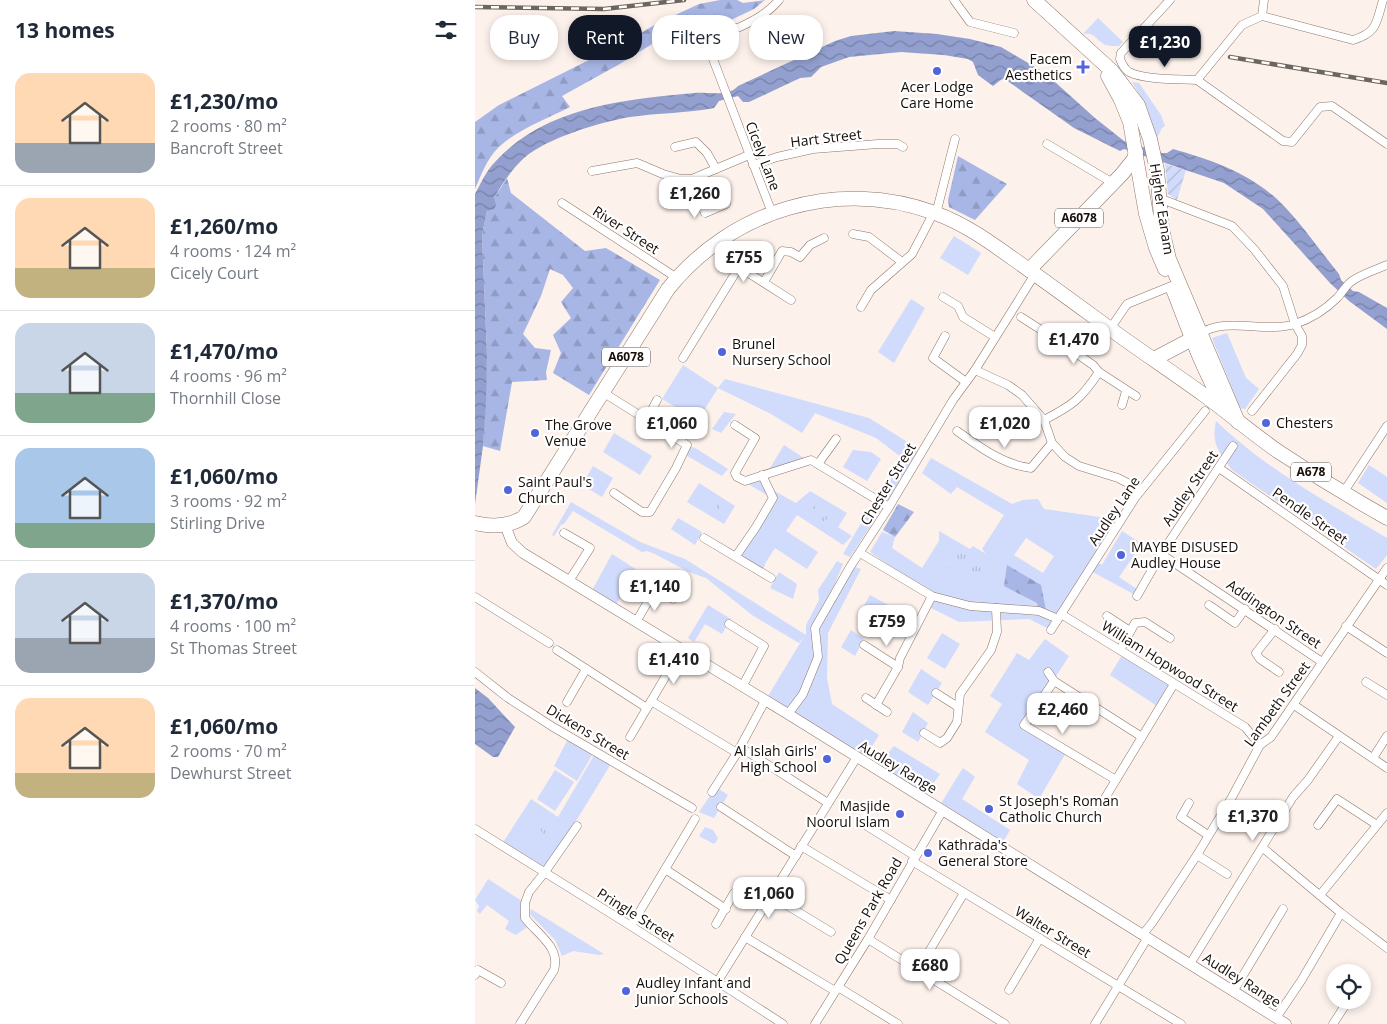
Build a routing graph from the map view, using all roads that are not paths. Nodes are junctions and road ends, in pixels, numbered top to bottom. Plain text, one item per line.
1 (779, 0) edge
2 (954, 0) edge
3 (1034, 0) edge
4 (1170, 0) edge
5 (1264, 0) edge
6 (1383, 0) edge
7 (1262, 16) junction
8 (1014, 33) dead end
9 (1099, 60) junction
10 (1197, 80) junction
11 (955, 138) dead end
12 (1047, 144) dead end
13 (1387, 144) edge
14 (675, 147) dead end
15 (903, 147) dead end
16 (749, 155) junction
17 (753, 165) junction
18 (1129, 168) junction
19 (716, 169) junction
20 (592, 170) dead end
21 (692, 179) junction
22 (1159, 192) junction
23 (562, 203) dead end
24 (726, 204) dead end
25 (772, 213) junction
26 (935, 213) junction
27 (853, 234) dead end
28 (824, 238) dead end
29 (712, 245) junction
30 (902, 262) junction
31 (1387, 265) edge
32 (739, 267) junction
33 (1032, 272) junction
34 (677, 278) junction
35 (764, 282) junction
36 (1175, 284) junction
37 (943, 297) dead end
38 (791, 300) dead end
39 (861, 307) dead end
40 (1033, 315) dead end
41 (1021, 317) dead end
42 (1029, 323) junction
43 (1295, 324) junction
44 (1110, 329) junction
45 (945, 336) dead end
46 (1197, 336) junction
47 (995, 337) junction
48 (683, 358) dead end
49 (1154, 359) junction
50 (975, 370) junction
51 (1099, 372) junction
52 (966, 382) junction
53 (1126, 391) junction
54 (604, 393) junction
55 (1136, 396) dead end
56 (657, 400) dead end
57 (1122, 406) dead end
58 (1205, 411) dead end
59 (1252, 412) dead end
60 (1234, 419) junction
61 (1044, 420) junction
62 (646, 421) junction
63 (735, 425) dead end
64 (1387, 426) edge
65 (957, 431) dead end
66 (836, 439) dead end
67 (1052, 443) junction
68 (1233, 446) dead end
69 (818, 464) junction
70 (1219, 468) junction
71 (762, 475) junction
72 (1141, 490) junction
73 (614, 493) dead end
74 (1343, 493) junction
75 (889, 507) junction
76 (1387, 518) edge
77 (475, 523) edge
78 (505, 525) junction
79 (564, 532) dead end
80 (704, 538) dead end
81 (860, 552) junction
82 (1161, 554) junction
83 (736, 556) junction
84 (1387, 568) edge
85 (771, 578) dead end
86 (1379, 579) junction
87 (569, 581) junction
88 (1387, 585) edge
89 (933, 596) junction
90 (1137, 596) dead end
91 (475, 597) edge
92 (673, 599) dead end
93 (1209, 605) dead end
94 (996, 608) junction
95 (1245, 609) junction
96 (1059, 616) junction
97 (1107, 616) dead end
98 (636, 622) junction
99 (729, 624) dead end
100 (1346, 626) junction
101 (1275, 629) junction
102 (1051, 630) dead end
103 (1131, 631) junction
104 (1170, 638) dead end
105 (549, 643) dead end
106 (864, 645) dead end
107 (557, 650) dead end
108 (681, 650) junction
109 (1120, 650) junction
110 (1387, 653) edge
111 (1323, 662) junction
112 (898, 668) junction
113 (586, 670) junction
114 (475, 672) edge
115 (1048, 672) dead end
116 (1279, 672) dead end
117 (1054, 681) junction
118 (1366, 682) dead end
119 (1174, 684) junction
120 (742, 687) junction
121 (936, 694) dead end
122 (1387, 695) edge
123 (866, 698) dead end
124 (765, 701) junction
125 (567, 702) dead end
126 (649, 705) junction
127 (876, 705) junction
128 (1294, 705) junction
129 (959, 707) junction
130 (887, 712) dead end
131 (788, 714) junction
132 (924, 733) dead end
133 (1339, 736) junction
134 (1387, 736) edge
135 (630, 737) dead end
136 (1142, 737) junction
137 (1260, 745) junction
138 (739, 750) junction
139 (857, 758) junction
140 (1373, 758) junction
141 (1387, 768) edge
142 (1116, 780) junction
143 (712, 792) dead end
144 (1189, 802) dead end
145 (828, 803) junction
146 (1102, 803) dead end
147 (721, 807) dead end
148 (692, 808) dead end
149 (943, 810) junction
150 (1387, 813) edge
151 (695, 819) dead end
152 (1318, 825) dead end
153 (1377, 825) junction
154 (577, 826) dead end
155 (867, 826) dead end
156 (475, 829) edge
157 (1209, 834) junction
158 (801, 846) junction
159 (1263, 848) junction
160 (796, 856) junction
161 (1197, 856) junction
162 (913, 859) junction
163 (665, 869) junction
164 (545, 872) junction
165 (1227, 874) dead end
166 (734, 893) dead end
167 (965, 893) junction
168 (770, 895) junction
169 (1320, 896) junction
170 (891, 900) junction
171 (725, 908) junction
172 (1283, 909) dead end
173 (1341, 913) junction
174 (716, 924) dead end
175 (631, 926) junction
176 (831, 932) dead end
177 (1145, 935) junction
178 (745, 937) junction
179 (1040, 938) junction
180 (868, 939) junction
181 (1387, 948) edge
182 (1190, 964) junction
183 (918, 970) junction
184 (475, 976) edge
185 (717, 981) junction
186 (501, 983) dead end
187 (1119, 986) junction
188 (837, 989) junction
189 (1009, 990) dead end
190 (1233, 992) junction
191 (1343, 1009) edge
192 (1276, 1018) junction
193 (520, 1024) edge
194 (783, 1024) edge
195 (815, 1024) edge
196 (898, 1024) edge
197 (1005, 1024) edge
198 (1095, 1024) edge
199 (1181, 1024) edge
200 (1286, 1024) edge
201 (1333, 1024) edge

1 - 16 street, Cicely Lane
2 - 8 street
3 - 9 highway, Higher Eanam
4 - 10 street
5 - 7 street
6 - 7 street
7 - 10 street
9 - 18 highway, Higher Eanam
9 - 22 highway, Higher Eanam
10 - 13 street
11 - 26 street
12 - 18 street
14 - 19 street
15 - 17 street, Hart Street
16 - 17 street, Cicely Lane
16 - 19 street
17 - 25 street, Cicely Lane
18 - 22 highway
18 - 33 highway, A6078
18 - 36 highway, Higher Eanam
19 - 21 street
20 - 21 street
21 - 24 street
22 - 36 highway, Higher Eanam
22 - 43 street
23 - 34 street, River Street
25 - 26 highway, A6078
25 - 29 highway, A6078
26 - 30 street
26 - 33 highway, A6078
27 - 30 street
28 - 35 street
29 - 32 street
29 - 34 highway, A6078
30 - 39 street
31 - 43 street
32 - 35 street
32 - 48 street
33 - 44 highway, A6078
33 - 47 street, Chester Street
34 - 54 highway, A6078
35 - 38 street
36 - 44 street
36 - 46 highway, Higher Eanam
37 - 47 street
40 - 42 street
41 - 42 street
42 - 51 street
43 - 46 street
43 - 59 street
44 - 49 highway, A6078
45 - 52 street
46 - 49 highway
46 - 60 highway, Higher Eanam
47 - 50 street, Chester Street
49 - 60 highway, A6078
50 - 52 street, Chester Street
50 - 61 street
51 - 53 street
51 - 61 street
52 - 75 street, Chester Street
53 - 55 street
53 - 57 street
54 - 62 street
54 - 78 highway, A6078
56 - 62 street
58 - 72 street, Audley Lane
60 - 74 highway, A678
61 - 67 street
62 - 73 street
63 - 71 street
64 - 74 street
65 - 67 street
66 - 69 street
67 - 72 street
68 - 70 street, Audley Street
69 - 71 street
69 - 75 street
70 - 82 street, Audley Street
70 - 86 street, Pendle Street
71 - 83 street
72 - 96 street, Audley Lane
74 - 76 highway, A678
75 - 81 street, Chester Street
77 - 78 highway, A6078
78 - 87 street, Audley Range
79 - 87 street
80 - 83 street
81 - 89 street, William Hopwood Street
81 - 131 street, Chester Street
82 - 90 street, Audley Street
82 - 95 street, Addington Street
83 - 85 street
84 - 86 street, Lambeth Street
86 - 88 street, Pendle Street
86 - 100 street, Lambeth Street
87 - 98 street, Audley Range
89 - 94 street, William Hopwood Street
89 - 112 street
91 - 105 street
92 - 98 street
93 - 95 street
94 - 96 street, William Hopwood Street
94 - 129 street
95 - 101 street, Addington Street
96 - 102 street, Audley Lane
96 - 109 street, William Hopwood Street
97 - 103 street
98 - 108 street, Audley Range
99 - 120 street
100 - 110 street
100 - 111 street, Lambeth Street
101 - 111 street, Addington Street
101 - 116 street
103 - 104 street
103 - 109 street
106 - 112 street
107 - 113 street
108 - 120 street, Audley Range
108 - 126 street
109 - 119 street, William Hopwood Street
111 - 128 street, Lambeth Street
112 - 127 street
113 - 125 street
113 - 126 street
114 - 148 street, Dickens Street
115 - 117 street
117 - 136 street
117 - 142 street
118 - 122 street
119 - 136 street
119 - 137 street, William Hopwood Street
120 - 124 street, Audley Range
121 - 129 street
123 - 127 street
124 - 131 street, Audley Range
124 - 138 street
126 - 135 street
126 - 138 street
127 - 130 street
128 - 133 street
128 - 137 street, Lambeth Street
129 - 132 street
131 - 139 street, Audley Range
133 - 140 street
133 - 159 street
134 - 140 street
136 - 142 street
137 - 157 street, Lambeth Street
138 - 143 street
138 - 145 street
139 - 145 street
139 - 149 street, Audley Range
140 - 141 street
142 - 146 street
144 - 157 street
145 - 158 street
147 - 160 street
149 - 162 street, Queens Park Road
149 - 177 street, Audley Range
150 - 153 street
151 - 163 street
152 - 153 street
153 - 169 street
154 - 164 street
155 - 162 street, Walter Street
156 - 164 street, Pringle Street
157 - 161 street, Lambeth Street
158 - 160 street
158 - 170 street
159 - 169 street
159 - 182 street
160 - 168 street
161 - 165 street
161 - 177 street, Lambeth Street
162 - 167 street, Walter Street
162 - 170 street, Queens Park Road
163 - 171 street
163 - 175 street
164 - 175 street, Pringle Street
164 - 193 street
166 - 171 street
167 - 179 street, Walter Street
167 - 183 street
168 - 176 street
168 - 178 street
169 - 173 street
170 - 180 street, Queens Park Road
171 - 174 street
172 - 190 street
173 - 181 street
173 - 192 street
175 - 185 street, Pringle Street
177 - 182 street, Audley Range
177 - 187 street, Lambeth Street
178 - 185 street
178 - 188 street
179 - 187 street, Walter Street
179 - 189 street
180 - 183 street
180 - 188 street, Queens Park Road
182 - 190 street, Audley Range
183 - 197 street
184 - 186 street
185 - 194 street, Pringle Street
187 - 198 street, Lambeth Street
187 - 199 street, Walter Street
188 - 195 street, Queens Park Road
188 - 196 street
190 - 192 street, Audley Range
191 - 201 street
192 - 200 street, Audley Range

